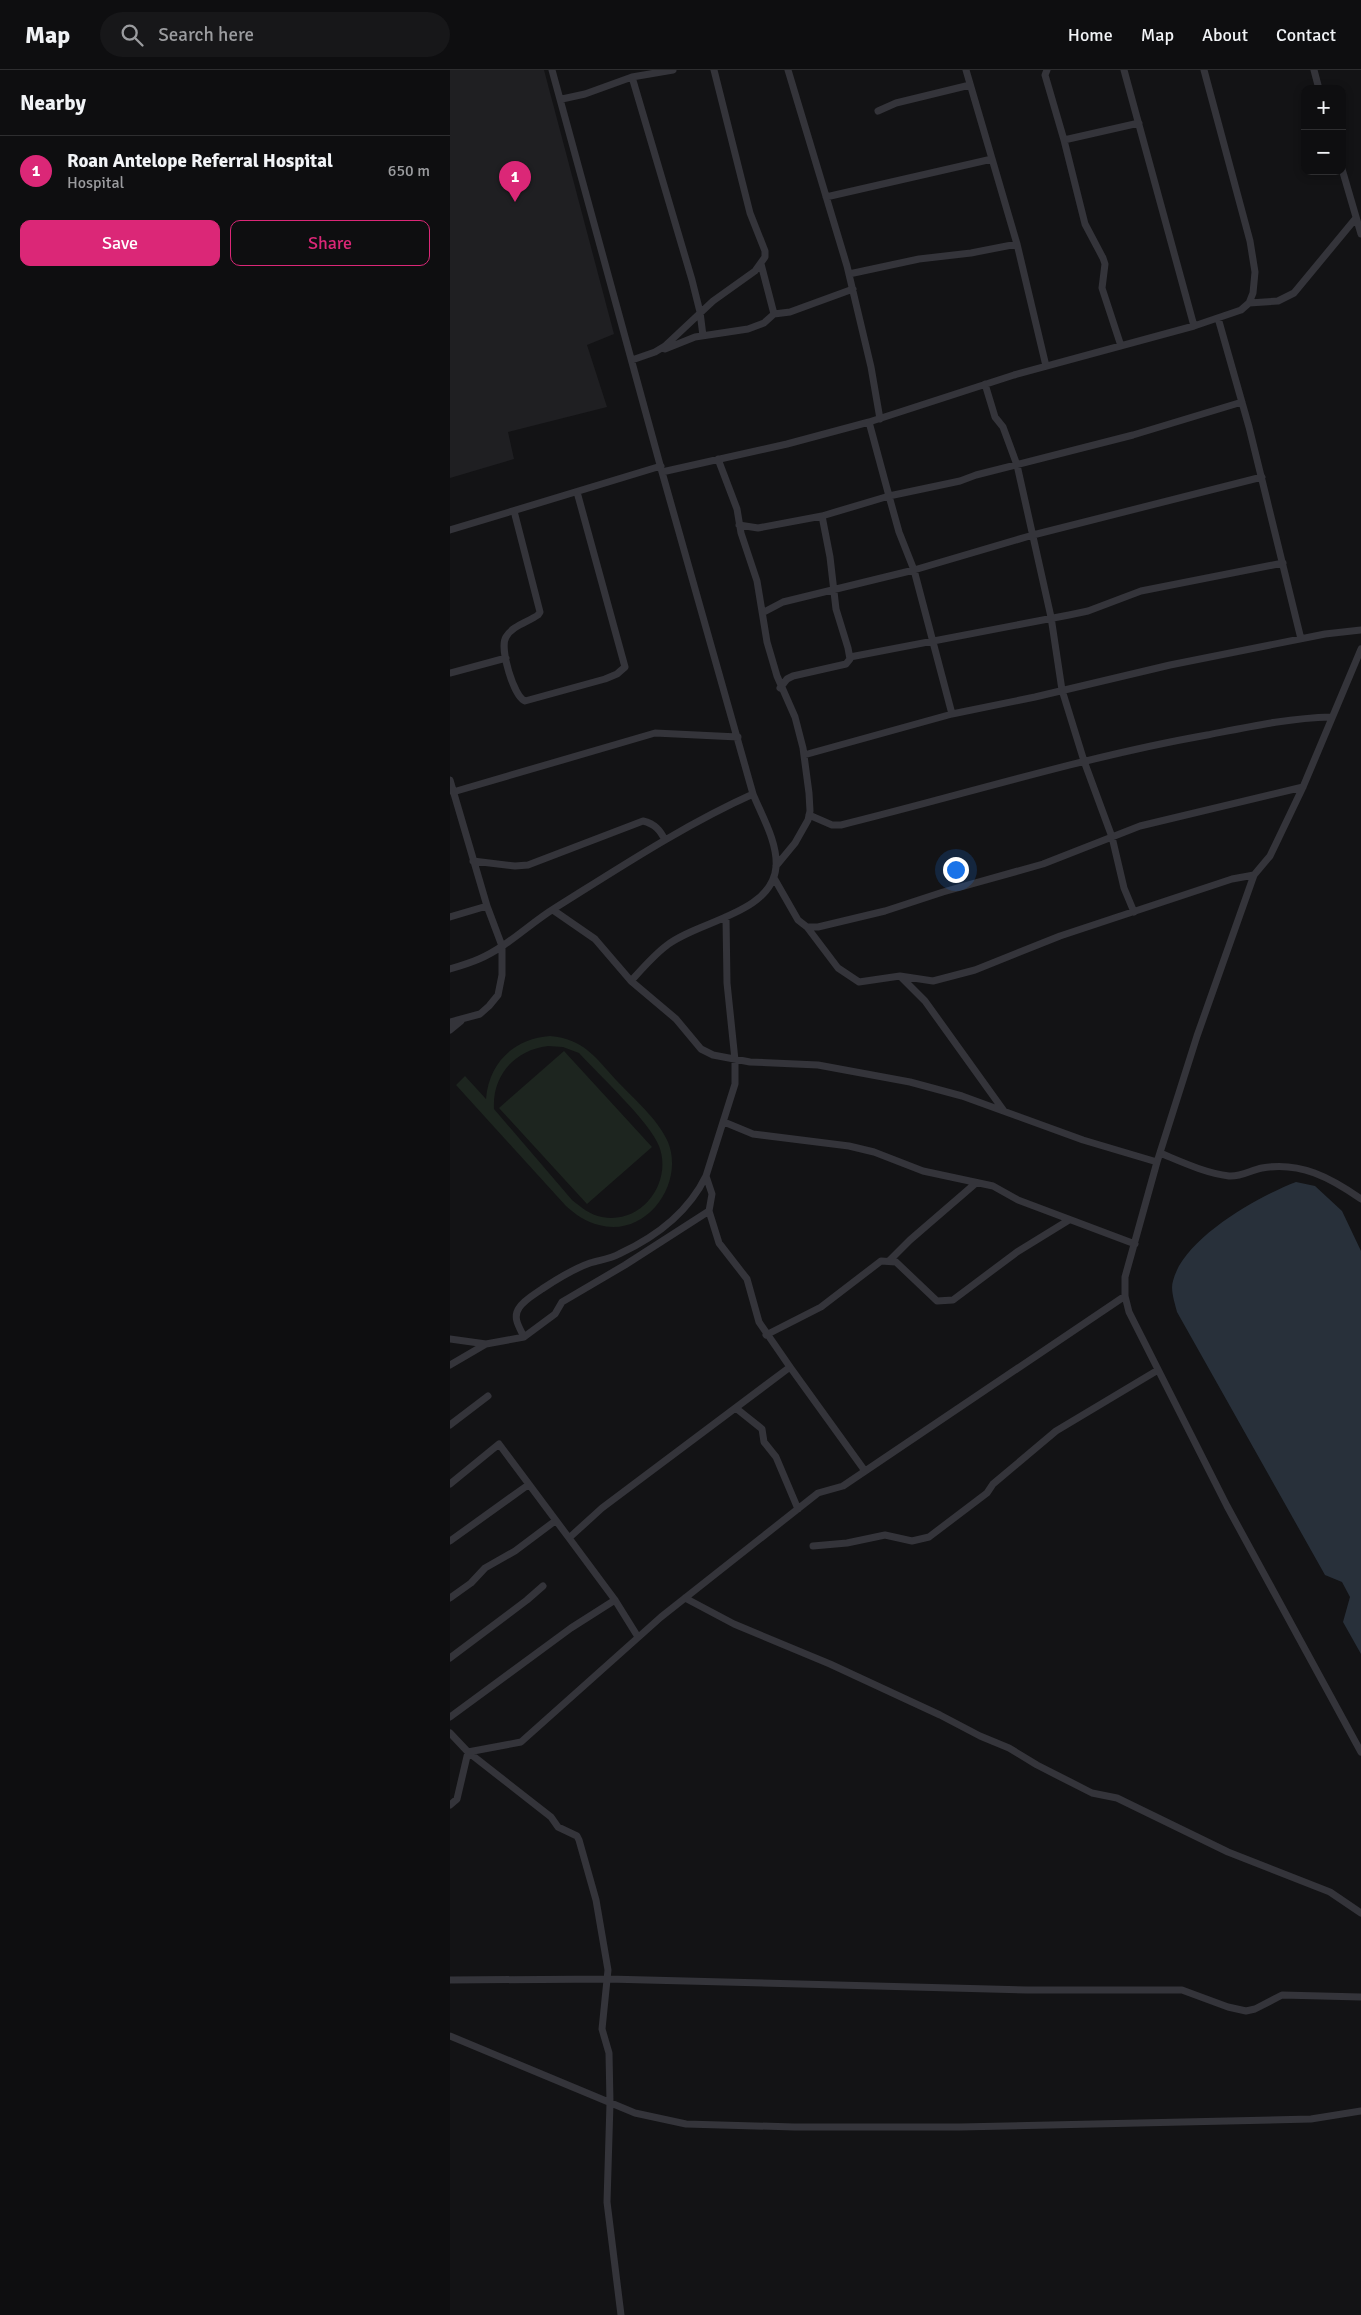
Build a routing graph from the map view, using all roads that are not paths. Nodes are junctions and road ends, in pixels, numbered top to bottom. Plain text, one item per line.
1 (552, 70) edge
2 (674, 70) edge
3 (714, 70) edge
4 (788, 70) edge
5 (966, 70) edge
6 (1047, 70) edge
7 (1124, 70) edge
8 (1204, 70) edge
9 (1314, 70) edge
10 (632, 77) junction
11 (970, 84) junction
12 (1318, 85) edge
13 (562, 99) junction
14 (878, 111) dead end
15 (1139, 123) junction
16 (1064, 140) junction
17 (992, 159) junction
18 (1344, 175) edge
19 (826, 197) junction
20 (1356, 218) junction
21 (1361, 234) edge
22 (1017, 244) junction
23 (761, 264) junction
24 (849, 274) junction
25 (853, 289) junction
26 (1249, 302) junction
27 (700, 312) junction
28 (774, 314) junction
29 (1218, 318) junction
30 (1194, 326) junction
31 (703, 336) junction
32 (1121, 346) junction
33 (655, 352) junction
34 (632, 360) junction
35 (1046, 366) junction
36 (985, 384) junction
37 (1242, 402) junction
38 (880, 419) junction
39 (869, 422) junction
40 (718, 459) junction
41 (1017, 465) junction
42 (661, 469) junction
43 (1262, 476) junction
44 (577, 492) junction
45 (889, 496) junction
46 (514, 511) junction
47 (822, 516) junction
48 (739, 525) junction
49 (450, 530) edge
50 (1033, 535) junction
51 (1283, 563) junction
52 (914, 570) junction
53 (833, 590) junction
54 (764, 612) junction
55 (1051, 617) junction
56 (1361, 630) edge
57 (1301, 639) junction
58 (933, 640) junction
59 (1361, 648) edge
60 (850, 657) junction
61 (506, 658) junction
62 (450, 673) edge
63 (780, 688) junction
64 (1062, 690) junction
65 (952, 714) junction
66 (1331, 717) junction
67 (738, 737) junction
68 (804, 755) junction
69 (1084, 761) junction
70 (450, 780) edge
71 (1303, 787) junction
72 (454, 792) junction
73 (753, 794) junction
74 (809, 815) junction
75 (1112, 837) junction
76 (665, 840) junction
77 (474, 861) junction
78 (776, 866) junction
79 (1254, 875) junction
80 (774, 877) junction
81 (486, 906) junction
82 (552, 910) junction
83 (1134, 912) junction
84 (450, 917) edge
85 (726, 918) junction
86 (807, 927) junction
87 (502, 946) junction
88 (450, 969) edge
89 (900, 976) junction
90 (631, 981) junction
91 (461, 1020) junction
92 (450, 1022) edge
93 (450, 1030) edge
94 (735, 1060) junction
95 (1004, 1111) junction
96 (724, 1122) junction
97 (1160, 1153) junction
98 (1157, 1162) junction
99 (706, 1176) junction
100 (976, 1183) junction
101 (1361, 1198) edge
102 (709, 1211) junction
103 (1069, 1220) junction
104 (1135, 1244) junction
105 (889, 1262) junction
106 (1125, 1296) junction
107 (766, 1335) junction
108 (524, 1337) junction
109 (450, 1339) edge
110 (486, 1344) junction
111 (450, 1365) edge
112 (790, 1367) junction
113 (1158, 1370) junction
114 (488, 1396) dead end
115 (736, 1409) junction
116 (450, 1425) edge
117 (865, 1471) junction
118 (450, 1484) edge
119 (528, 1486) junction
120 (798, 1509) junction
121 (555, 1521) junction
122 (568, 1538) junction
123 (450, 1541) edge
124 (813, 1546) dead end
125 (543, 1586) dead end
126 (450, 1598) edge
127 (685, 1598) junction
128 (615, 1600) junction
129 (638, 1637) junction
130 (450, 1658) edge
131 (450, 1717) edge
132 (450, 1733) edge
133 (468, 1752) junction
134 (1361, 1752) edge
135 (450, 1805) edge
136 (1361, 1913) edge
137 (450, 1980) edge
138 (608, 1980) junction
139 (1361, 1998) edge
140 (450, 2036) edge
141 (610, 2103) junction
142 (1361, 2111) edge
143 (621, 2315) edge

1 - 13 street
2 - 10 street
3 - 23 street
4 - 19 street
5 - 11 street
6 - 16 street
7 - 15 street
8 - 26 street
9 - 12 street
10 - 13 street
10 - 27 street
11 - 14 street
11 - 17 street
13 - 34 street
15 - 16 street
15 - 30 street
16 - 32 street
17 - 19 street
17 - 22 street
18 - 20 street
19 - 24 street
20 - 21 street
20 - 26 street
22 - 24 street
22 - 35 street
23 - 27 street
23 - 28 street
24 - 25 street
25 - 28 street
25 - 38 street
26 - 29 street
27 - 31 street
27 - 33 street
28 - 31 street
29 - 30 street
29 - 37 street
30 - 32 street
31 - 33 street
32 - 35 street
33 - 34 street
34 - 42 street
35 - 36 street
36 - 38 street
36 - 41 street
37 - 41 street
37 - 43 street
38 - 39 street
39 - 40 street
39 - 45 street
40 - 42 street
40 - 48 street
41 - 45 street
41 - 50 street
42 - 44 street
42 - 67 street
43 - 50 street
43 - 51 street
44 - 46 street
44 - 61 street
45 - 47 street
45 - 52 street
46 - 49 street
46 - 61 street
47 - 48 street
47 - 53 street
48 - 54 street
50 - 52 street
50 - 55 street
51 - 55 street
51 - 57 street
52 - 53 street
52 - 58 street
53 - 54 street
53 - 60 street
54 - 63 street
55 - 58 street
55 - 64 street
56 - 57 street
57 - 64 street
58 - 60 street
58 - 65 street
59 - 66 street
60 - 63 street
61 - 62 street
63 - 68 street
64 - 65 street
64 - 69 street
65 - 68 street
66 - 69 street
66 - 71 street
67 - 72 street
67 - 73 street
68 - 74 street
69 - 74 street
69 - 75 street
70 - 72 street
71 - 75 street
71 - 79 street
72 - 77 street
73 - 76 street
73 - 78 street
74 - 78 street
75 - 83 street
75 - 86 street
76 - 77 street
76 - 82 street
77 - 81 street
78 - 80 street
79 - 83 street
79 - 97 street
80 - 85 street
80 - 86 street
81 - 84 street
81 - 87 street
82 - 87 street
82 - 90 street
83 - 89 street
85 - 90 street
85 - 94 street
86 - 89 street
87 - 88 street
87 - 91 street
89 - 95 street
90 - 94 street
91 - 92 street
91 - 93 street
94 - 95 street
94 - 96 street
95 - 98 street
96 - 99 street
96 - 100 street
97 - 98 street
97 - 101 street
98 - 104 street
99 - 102 street
99 - 108 street
100 - 103 street
100 - 105 street
102 - 107 street
102 - 108 street
103 - 104 street
103 - 105 street
104 - 106 street
105 - 107 street
106 - 113 street
106 - 117 street
107 - 112 street
108 - 110 street
109 - 110 street
110 - 111 street
112 - 115 street
112 - 117 street
113 - 124 street
113 - 134 street
114 - 116 street
115 - 120 street
115 - 122 street
117 - 120 street
118 - 119 street
119 - 121 street
119 - 123 street
120 - 127 street
121 - 122 street
121 - 126 street
122 - 128 street
125 - 130 street
127 - 129 street
127 - 136 street
128 - 129 street
128 - 131 street
129 - 133 street
132 - 133 street
133 - 135 street
133 - 138 street
137 - 138 street
138 - 139 street
138 - 141 street
140 - 141 street
141 - 142 street
141 - 143 street

